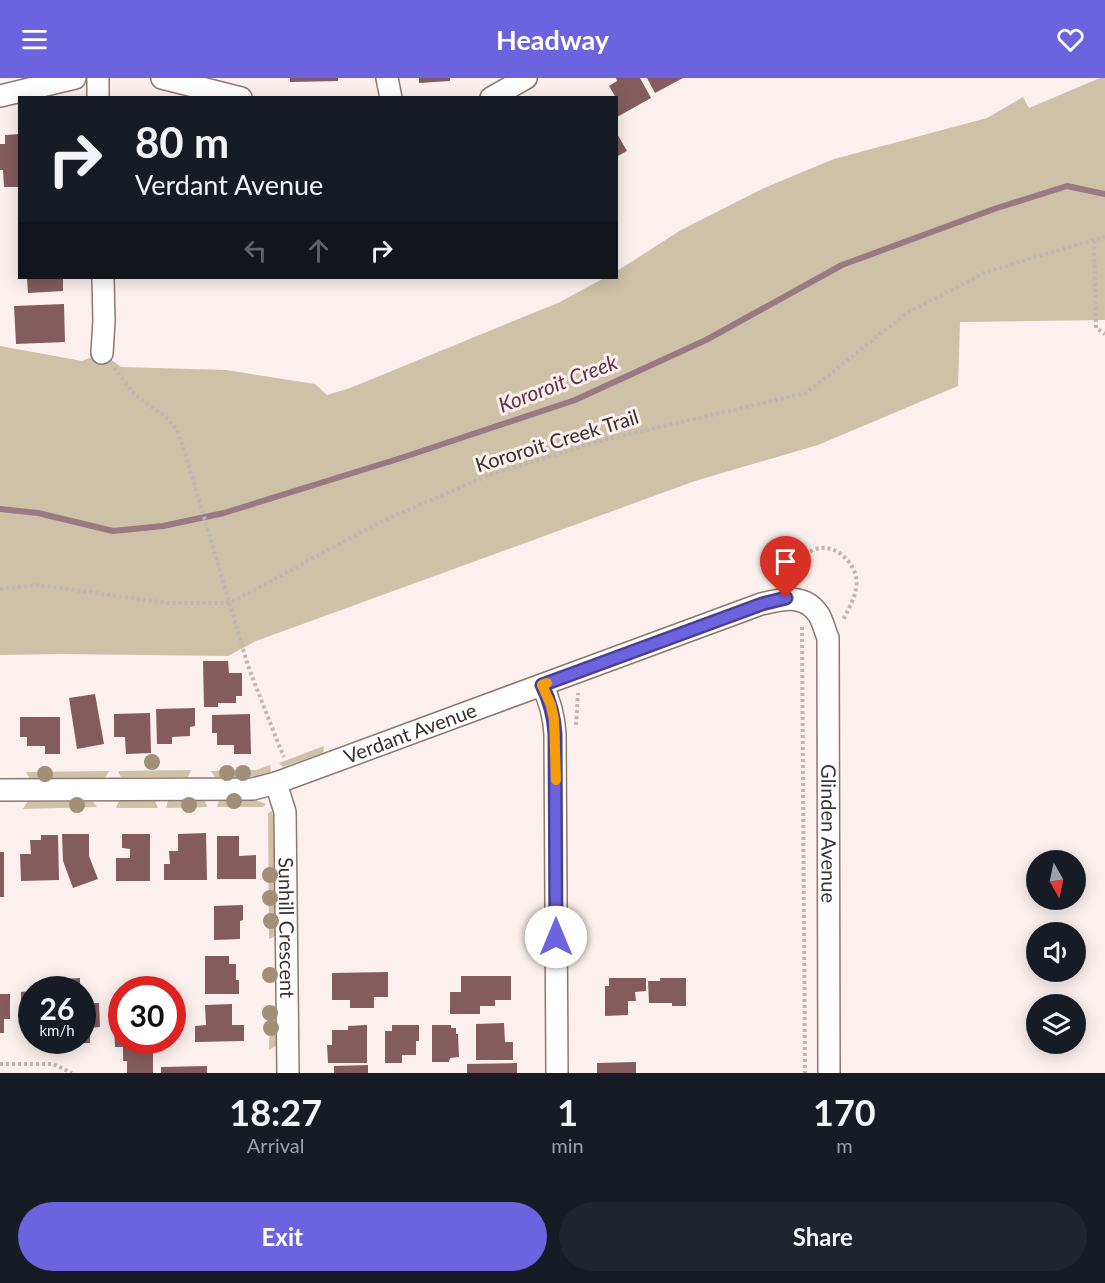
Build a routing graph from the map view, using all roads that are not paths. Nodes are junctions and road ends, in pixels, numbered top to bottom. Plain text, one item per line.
1 (75, 78) edge
2 (98, 78) edge
3 (162, 78) edge
4 (386, 78) edge
5 (526, 78) edge
6 (0, 96) edge
7 (98, 96) edge
8 (233, 96) edge
9 (382, 96) edge
10 (390, 96) edge
11 (494, 96) edge
12 (103, 279) edge
13 (102, 353) road end
14 (804, 612) joint
15 (542, 685) junction
16 (276, 783) junction
17 (0, 790) edge
18 (288, 1073) edge
19 (557, 1073) edge
20 (829, 1073) edge

1 - 6 street
2 - 7 street
3 - 8 street
4 - 9 street
4 - 10 street
5 - 11 street
12 - 13 street
14 - 15 street, Verdant Avenue
14 - 20 street, Glinden Avenue
15 - 16 street, Verdant Avenue
15 - 19 street
16 - 17 street, Verdant Avenue
16 - 18 street, Sunhill Crescent

